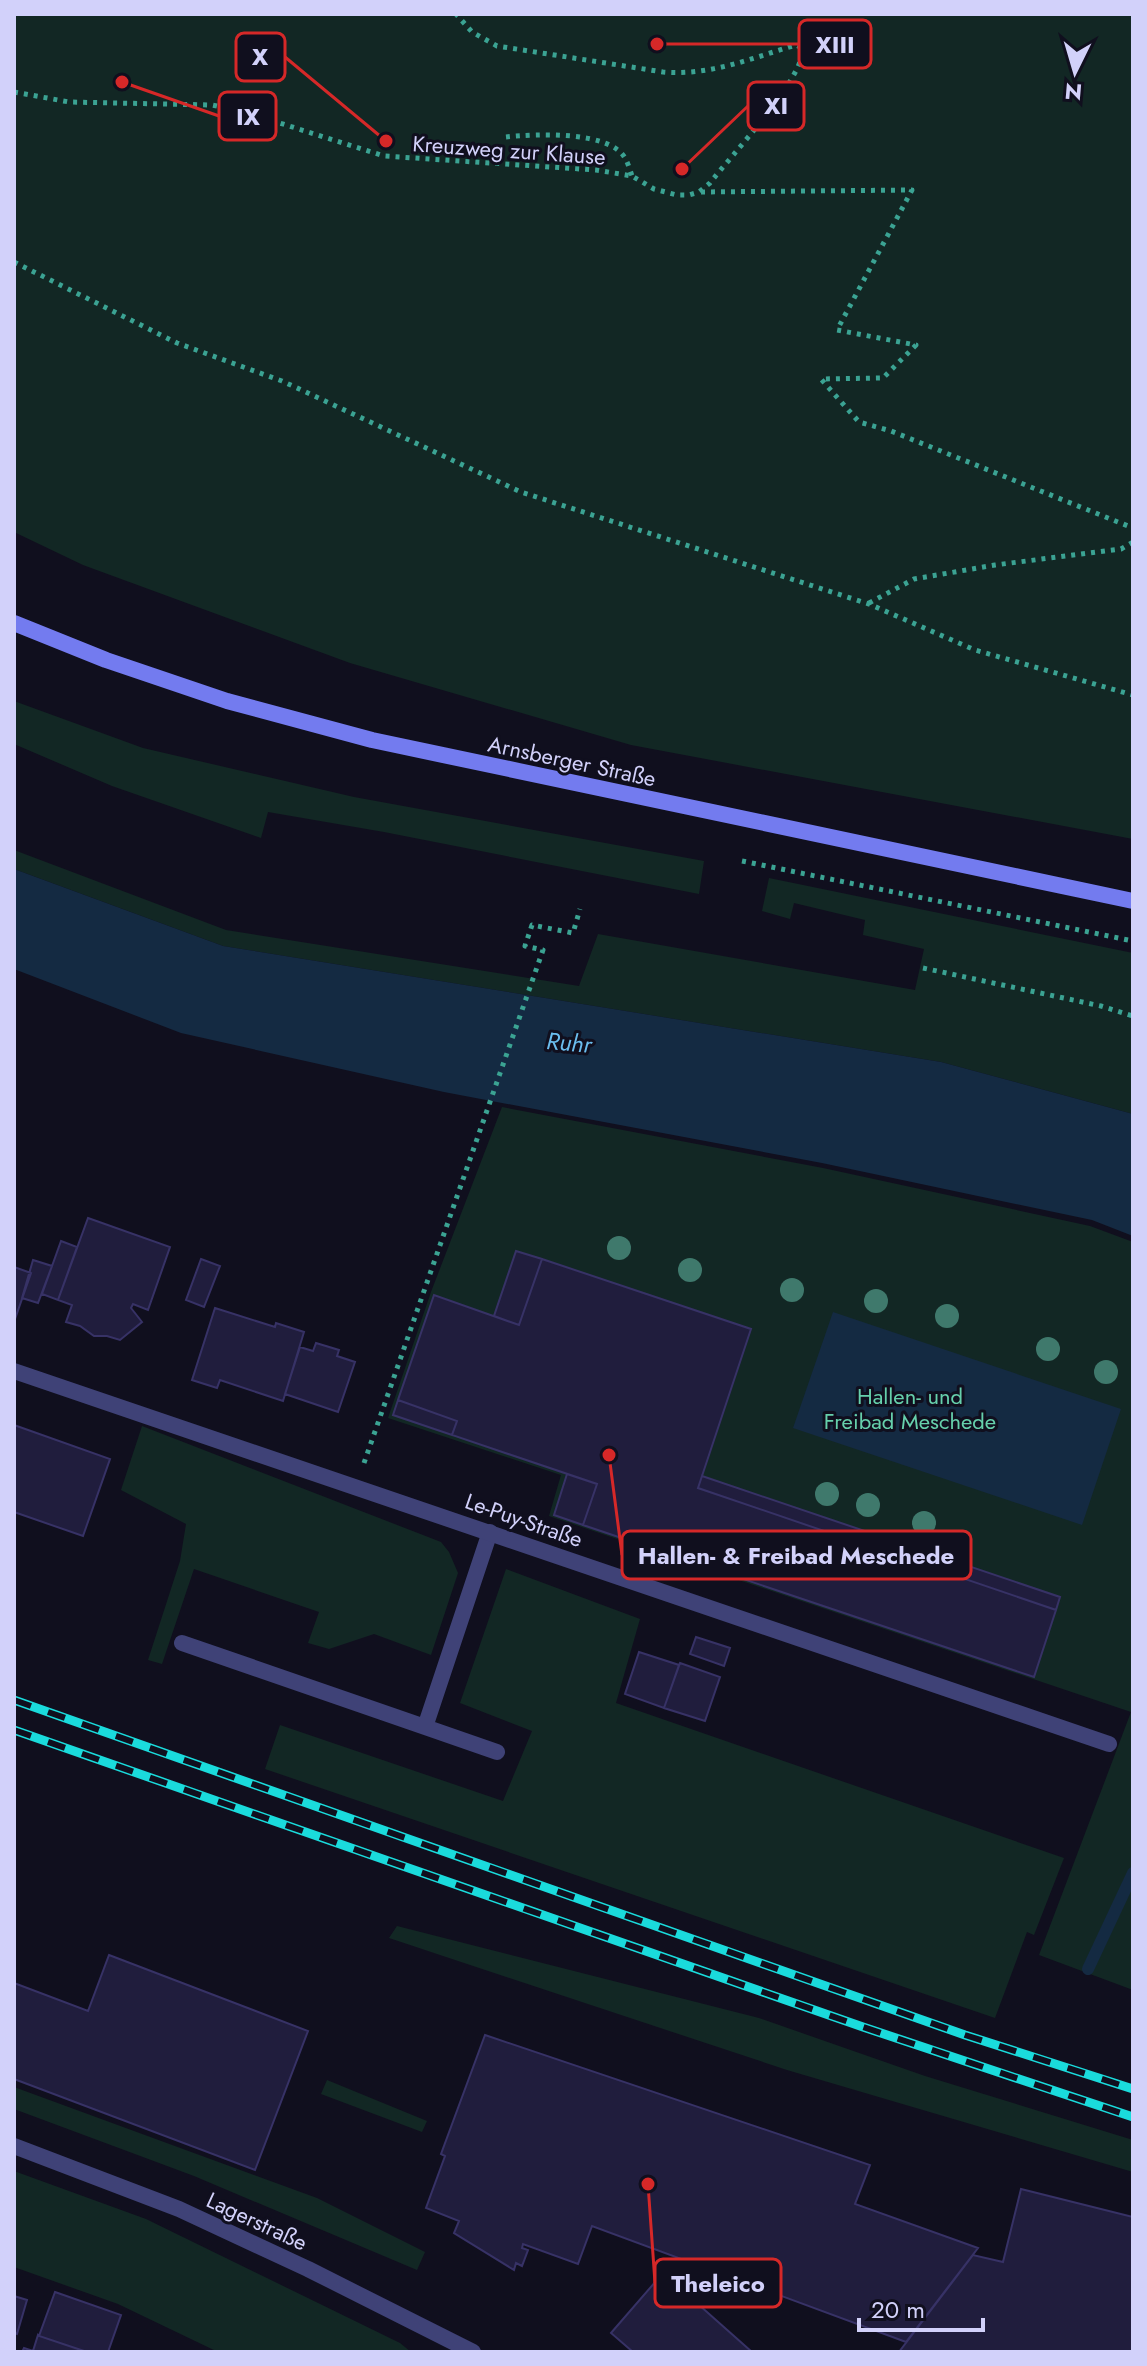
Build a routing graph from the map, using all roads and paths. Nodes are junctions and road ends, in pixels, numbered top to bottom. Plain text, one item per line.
1 (456, 14) edge
2 (14, 92) edge
3 (506, 137) dead end
4 (632, 176) junction
5 (699, 192) junction
6 (14, 262) edge
7 (1133, 528) edge
8 (1133, 542) edge
9 (869, 604) junction
10 (14, 623) edge
11 (1133, 695) edge
12 (742, 861) dead end
13 (1133, 901) edge
14 (580, 909) dead end
15 (1133, 941) edge
16 (923, 968) dead end
17 (1133, 1016) edge
18 (14, 1371) edge
19 (356, 1486) junction
20 (490, 1532) junction
21 (182, 1643) dead end
22 (425, 1727) junction
23 (1109, 1744) dead end
24 (497, 1752) dead end
25 (14, 2146) edge
26 (473, 2352) edge

1 - 5 path
2 - 4 path, Kreuzweg zur Klause
3 - 4 path
4 - 5 path, Kreuzweg zur Klause
5 - 7 path, Kreuzweg zur Klause
6 - 9 path
8 - 9 path
9 - 11 path
10 - 13 main road, Arnsberger Straße
12 - 15 path
14 - 19 path
16 - 17 path
18 - 19 street, Le-Puy-Straße
19 - 20 street, Le-Puy-Straße
20 - 22 street
20 - 23 street, Le-Puy-Straße
21 - 22 street
22 - 24 street
25 - 26 street, Lagerstraße

